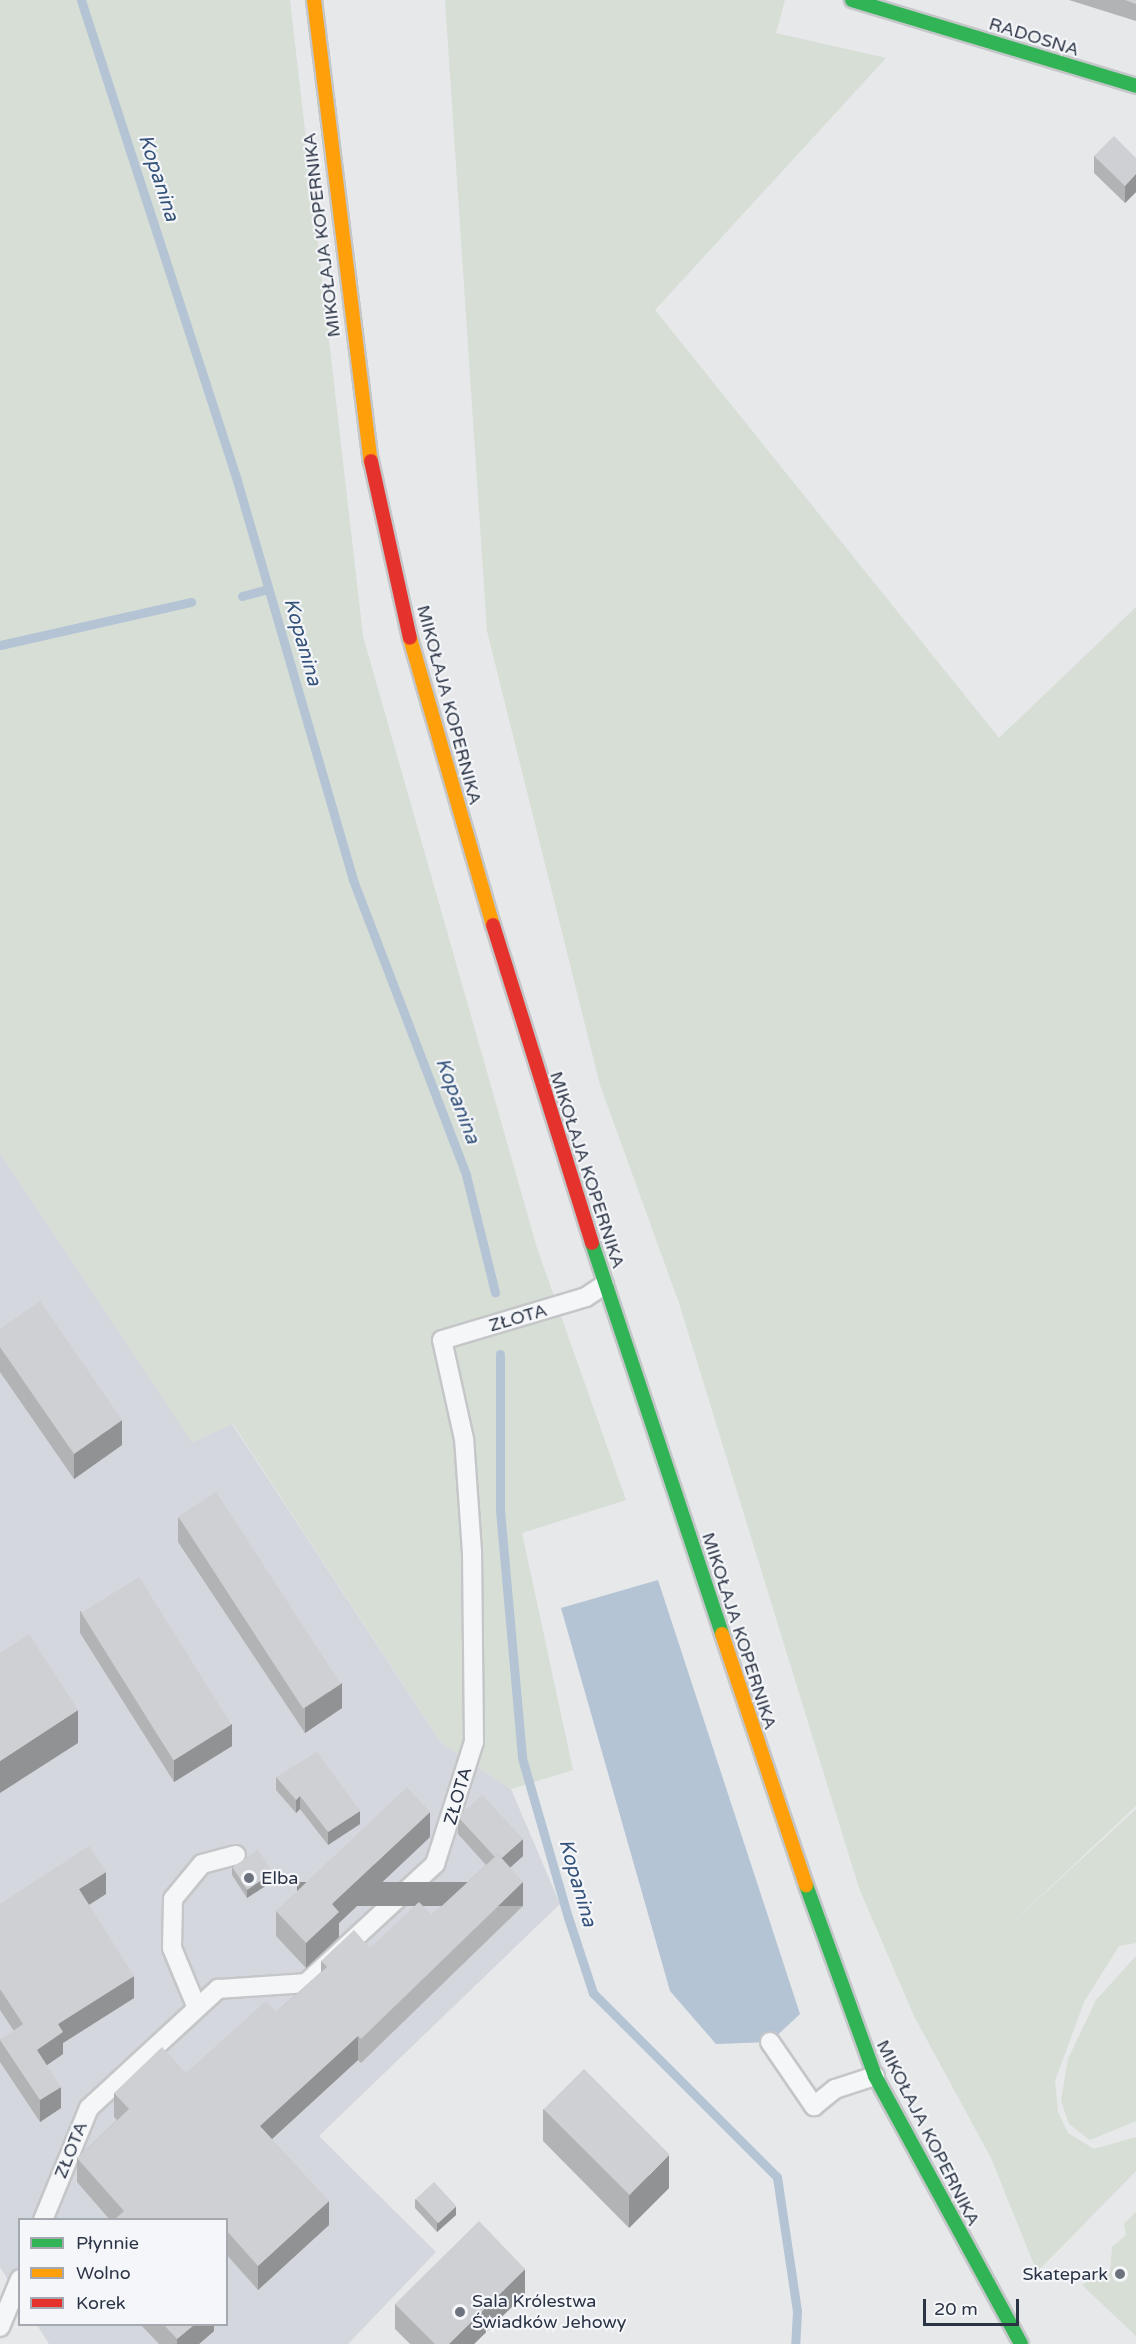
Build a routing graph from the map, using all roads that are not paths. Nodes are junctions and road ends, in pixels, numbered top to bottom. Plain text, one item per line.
1 (314, 0) edge
2 (852, 0) edge
3 (1136, 86) edge
4 (604, 1285) junction
5 (236, 1855) dead end
6 (197, 2008) junction
7 (770, 2042) dead end
8 (875, 2076) junction
9 (45, 2218) edge
10 (18, 2284) edge
11 (994, 2302) junction
12 (0, 2327) edge
13 (997, 2334) dead end
14 (1021, 2344) edge

1 - 4 street, MIKOŁAJA KOPERNIKA
2 - 3 street, RADOSNA
4 - 6 lane, ZŁOTA
4 - 8 street, MIKOŁAJA KOPERNIKA
5 - 6 lane
6 - 9 lane, ZŁOTA
7 - 8 lane
8 - 11 street, MIKOŁAJA KOPERNIKA
10 - 12 lane
11 - 13 street, MIKOŁAJA KOPERNIKA
11 - 14 street, MIKOŁAJA KOPERNIKA

